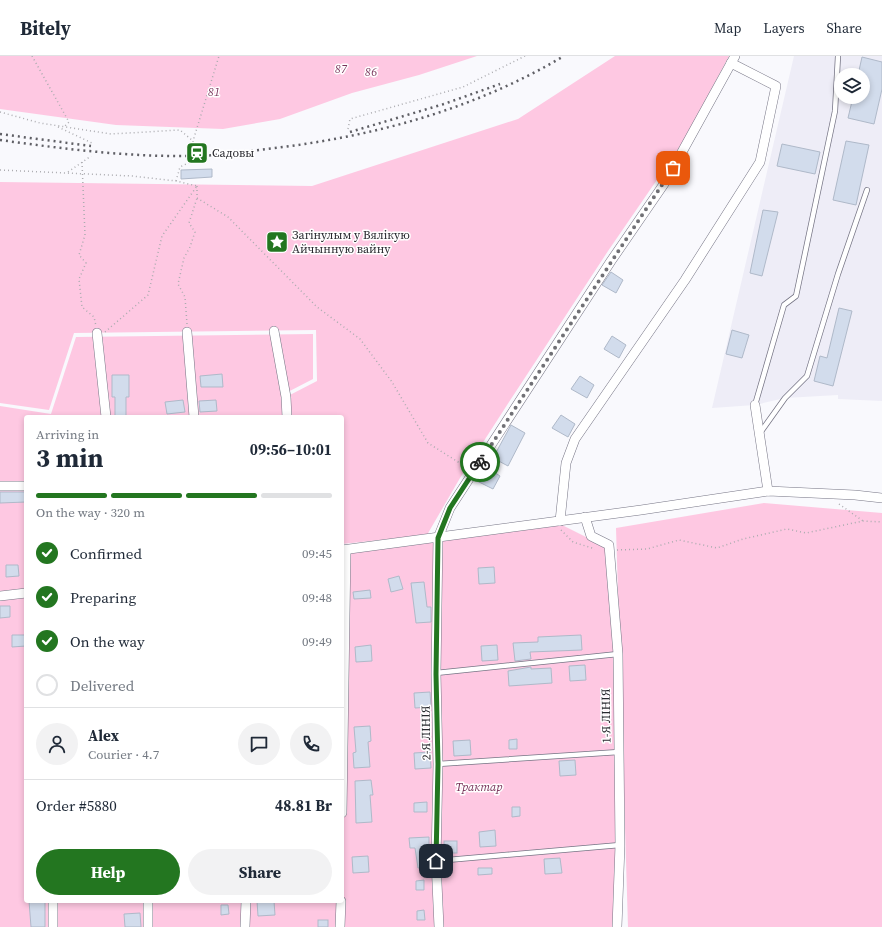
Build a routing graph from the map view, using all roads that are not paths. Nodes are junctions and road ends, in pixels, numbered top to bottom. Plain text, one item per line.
1 (838, 56) edge
2 (733, 60) edge
3 (867, 190) dead end
4 (274, 331) dead end
5 (187, 332) road end
6 (97, 333) road end
7 (754, 405) joint
8 (106, 415) edge
9 (194, 415) edge
10 (287, 415) edge
11 (759, 434) junction
12 (0, 486) edge
13 (24, 486) edge
14 (768, 491) junction
15 (882, 498) edge
16 (585, 517) junction
17 (559, 524) junction
18 (438, 538) junction
19 (344, 550) edge
20 (24, 593) edge
21 (0, 596) edge
22 (618, 654) junction
23 (436, 674) junction
24 (619, 752) junction
25 (438, 764) junction
26 (620, 845) junction
27 (436, 861) junction
28 (53, 903) edge
29 (148, 903) edge
30 (246, 903) edge
31 (341, 903) edge
32 (53, 927) edge
33 (148, 927) edge
34 (245, 927) edge
35 (340, 927) edge
36 (439, 927) edge
37 (617, 927) edge

1 - 7 lane
2 - 17 street
2 - 18 street
3 - 11 lane
4 - 10 street
5 - 9 street
6 - 8 street
7 - 11 street
11 - 14 street
12 - 13 street
14 - 15 street
14 - 16 street
16 - 17 street
16 - 22 street, 1-Я ЛІНІЯ
17 - 18 street
18 - 19 street
18 - 23 street, 2-Я ЛІНІЯ
20 - 21 street
22 - 23 lane
22 - 24 street, 1-Я ЛІНІЯ
23 - 25 street, 2-Я ЛІНІЯ
24 - 25 lane
24 - 26 street, 1-Я ЛІНІЯ
25 - 27 street, 2-Я ЛІНІЯ
26 - 27 lane
26 - 37 street, 1-Я ЛІНІЯ
27 - 36 street, 2-Я ЛІНІЯ
28 - 32 street
29 - 33 street
30 - 34 street
31 - 35 street

